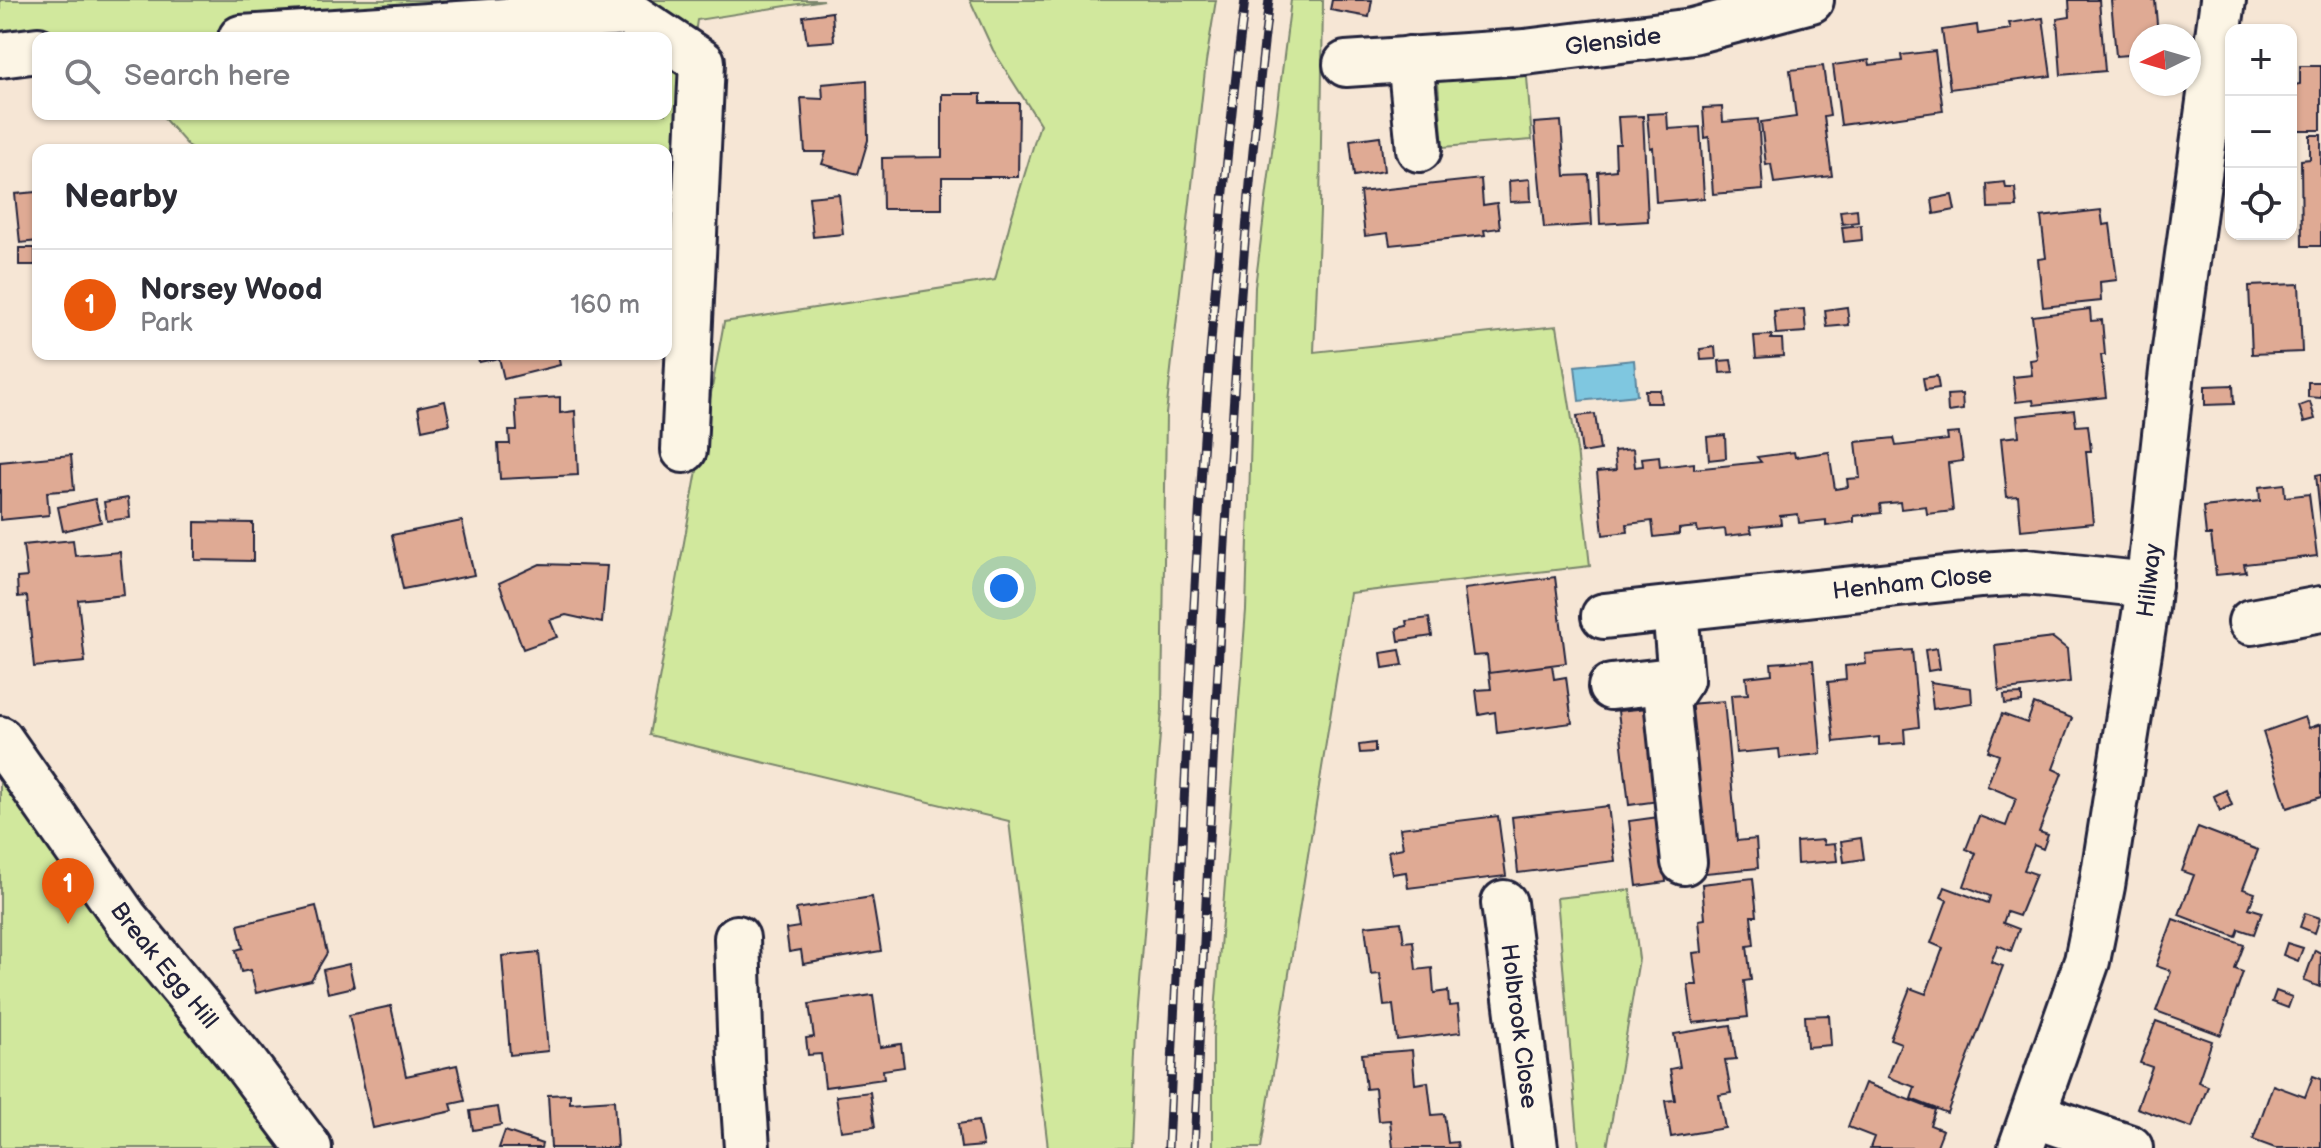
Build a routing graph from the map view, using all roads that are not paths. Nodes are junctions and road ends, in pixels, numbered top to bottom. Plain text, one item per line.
1 (1811, 0) edge
2 (2223, 0) edge
3 (334, 32) edge
4 (657, 32) edge
5 (672, 42) edge
6 (32, 51) edge
7 (0, 55) edge
8 (1410, 59) junction
9 (1346, 64) dead end
10 (1419, 149) dead end
11 (684, 450) dead end
12 (2149, 585) junction
13 (1675, 609) junction
14 (2321, 609) edge
15 (1604, 616) dead end
16 (2251, 622) dead end
17 (1681, 679) junction
18 (1611, 687) dead end
19 (0, 739) edge
20 (1684, 862) dead end
21 (1504, 903) dead end
22 (737, 938) dead end
23 (2027, 1131) edge
24 (309, 1148) edge
25 (747, 1148) edge
26 (1535, 1148) edge
27 (2130, 1148) edge

1 - 8 street, Glenside
2 - 12 street, Hillway
3 - 4 street
5 - 11 street
6 - 7 street
8 - 9 street, Glenside
8 - 10 street
12 - 13 street, Henham Close
12 - 23 street, Hillway
13 - 15 street, Henham Close
13 - 17 street
14 - 16 street
17 - 18 street
17 - 20 street
19 - 24 street, Break Egg Hill
21 - 26 street, Holbrook Close
22 - 25 street
23 - 27 street

